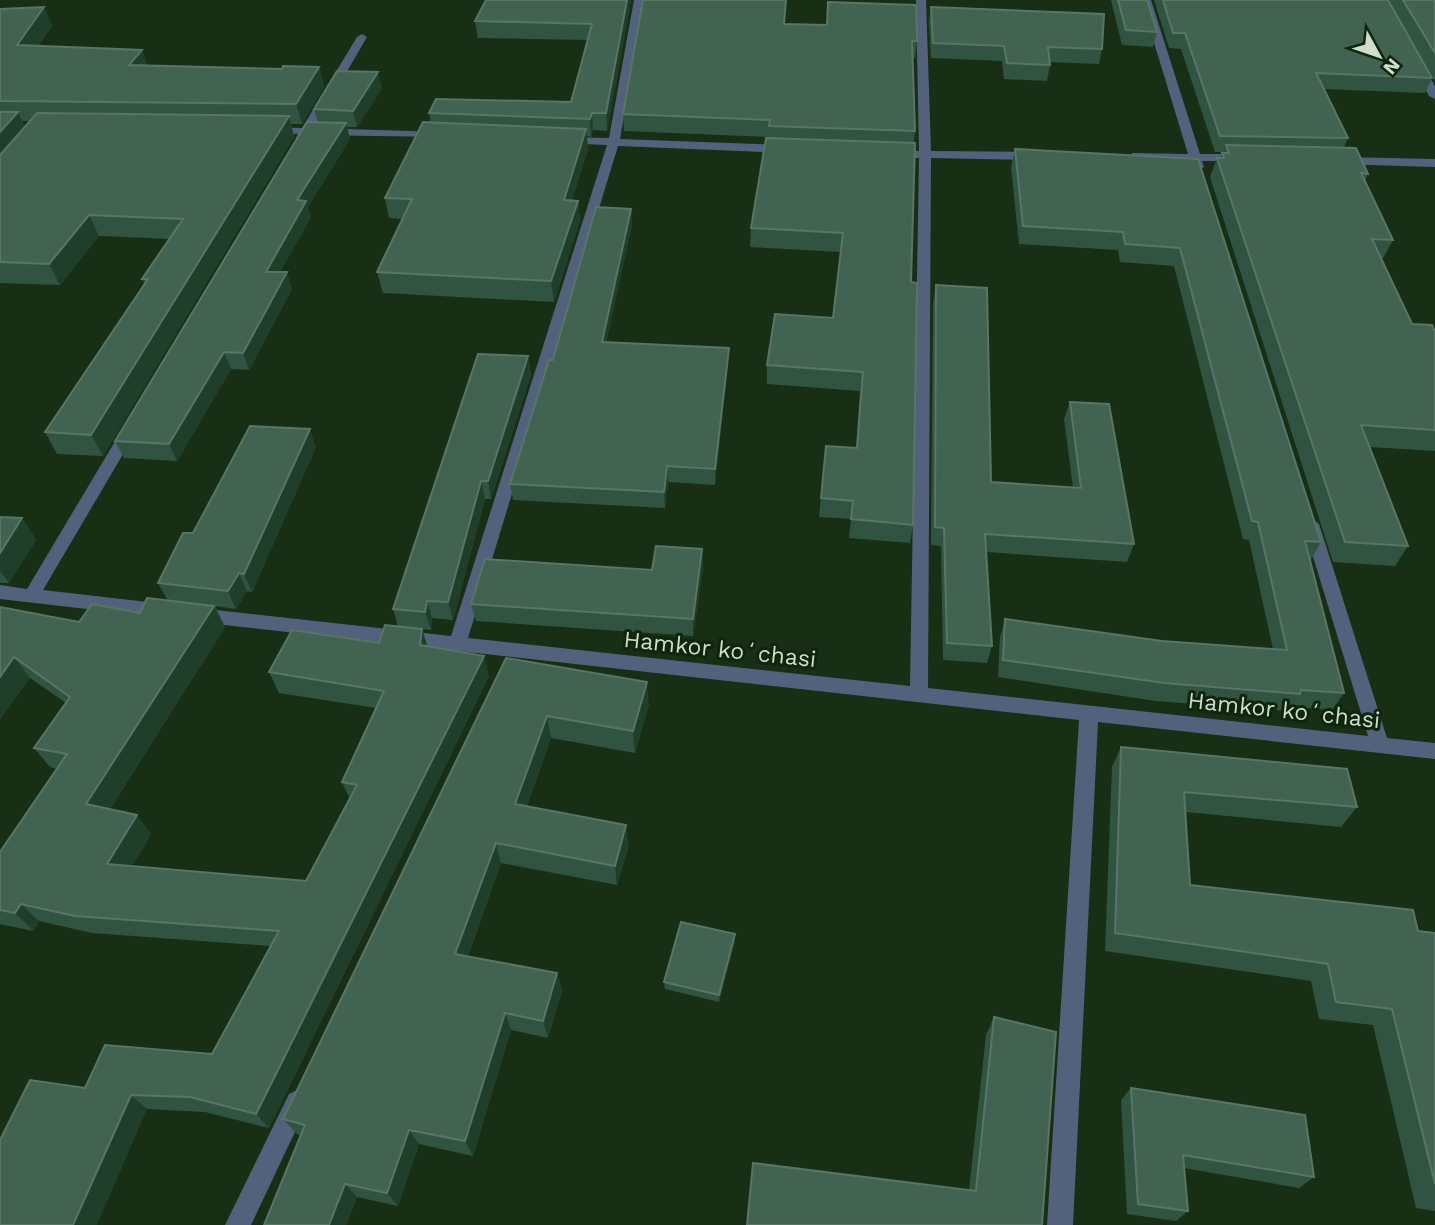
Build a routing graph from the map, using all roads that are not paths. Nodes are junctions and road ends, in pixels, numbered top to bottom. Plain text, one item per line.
1 (639, 0) edge
2 (921, 0) edge
3 (1146, 0) edge
4 (362, 37) dead end
5 (1408, 48) edge
6 (1435, 96) edge
7 (251, 130) edge
8 (307, 131) junction
9 (460, 136) edge
10 (544, 139) edge
11 (614, 141) junction
12 (803, 150) edge
13 (884, 154) edge
14 (293, 155) edge
15 (925, 156) junction
16 (1047, 156) edge
17 (1114, 157) edge
18 (1195, 157) junction
19 (1262, 159) edge
20 (1328, 160) edge
21 (1435, 163) edge
22 (1204, 183) edge
23 (137, 417) edge
24 (1306, 510) edge
25 (0, 592) edge
26 (31, 596) junction
27 (457, 645) junction
28 (513, 650) junction
29 (501, 676) edge
30 (919, 696) junction
31 (1089, 712) junction
32 (1380, 745) junction
33 (1435, 751) edge
34 (304, 1088) edge
35 (238, 1225) edge
36 (1060, 1225) edge

1 - 11 street
2 - 15 street
3 - 18 street
4 - 8 street
5 - 6 street
7 - 8 street
8 - 9 street
8 - 14 street
10 - 11 street
11 - 12 street
11 - 27 street
13 - 15 street
15 - 16 street
15 - 30 street
17 - 18 street
18 - 19 street
18 - 22 street
20 - 21 street
23 - 26 street
24 - 32 street
25 - 26 street, Hamkor koʻchasi
26 - 27 street, Hamkor koʻchasi
27 - 28 street, Hamkor koʻchasi
28 - 29 street
28 - 30 street, Hamkor koʻchasi
30 - 31 street, Hamkor koʻchasi
31 - 32 street, Hamkor koʻchasi
31 - 36 street
32 - 33 street, Hamkor koʻchasi
34 - 35 street

